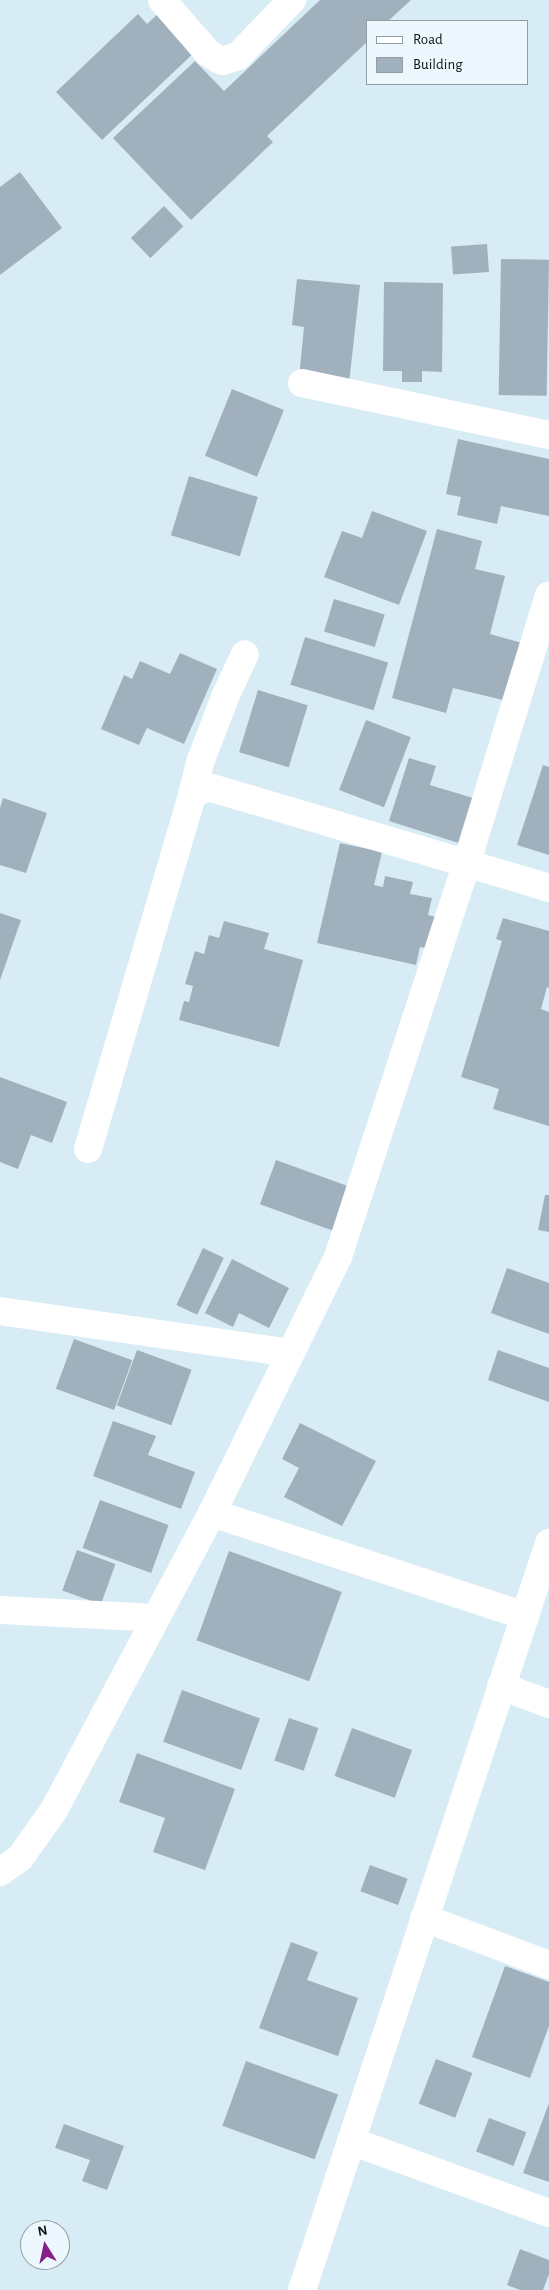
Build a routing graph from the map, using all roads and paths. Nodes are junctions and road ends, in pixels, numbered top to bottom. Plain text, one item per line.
1 (162, 0) edge
2 (292, 0) edge
3 (302, 382) dead end
4 (549, 435) edge
5 (549, 596) edge
6 (245, 654) dead end
7 (192, 795) junction
8 (466, 865) junction
9 (549, 888) edge
10 (88, 1149) dead end
11 (0, 1311) edge
12 (290, 1353) junction
13 (212, 1513) junction
14 (549, 1543) edge
15 (0, 1610) edge
16 (525, 1616) junction
17 (156, 1618) junction
18 (501, 1686) junction
19 (549, 1704) edge
20 (0, 1872) edge
21 (424, 1918) junction
22 (549, 1964) edge
23 (351, 2141) junction
24 (549, 2213) edge
25 (302, 2290) edge

1 - 2 street
3 - 4 street
5 - 8 street
6 - 7 street
7 - 8 street
7 - 10 street
8 - 9 street
8 - 12 street
11 - 12 street
12 - 13 street
13 - 16 street
13 - 17 street
14 - 16 street
15 - 17 street
16 - 18 street
17 - 20 street
18 - 19 street
18 - 21 street
21 - 22 street
21 - 23 street
23 - 24 street
23 - 25 street

